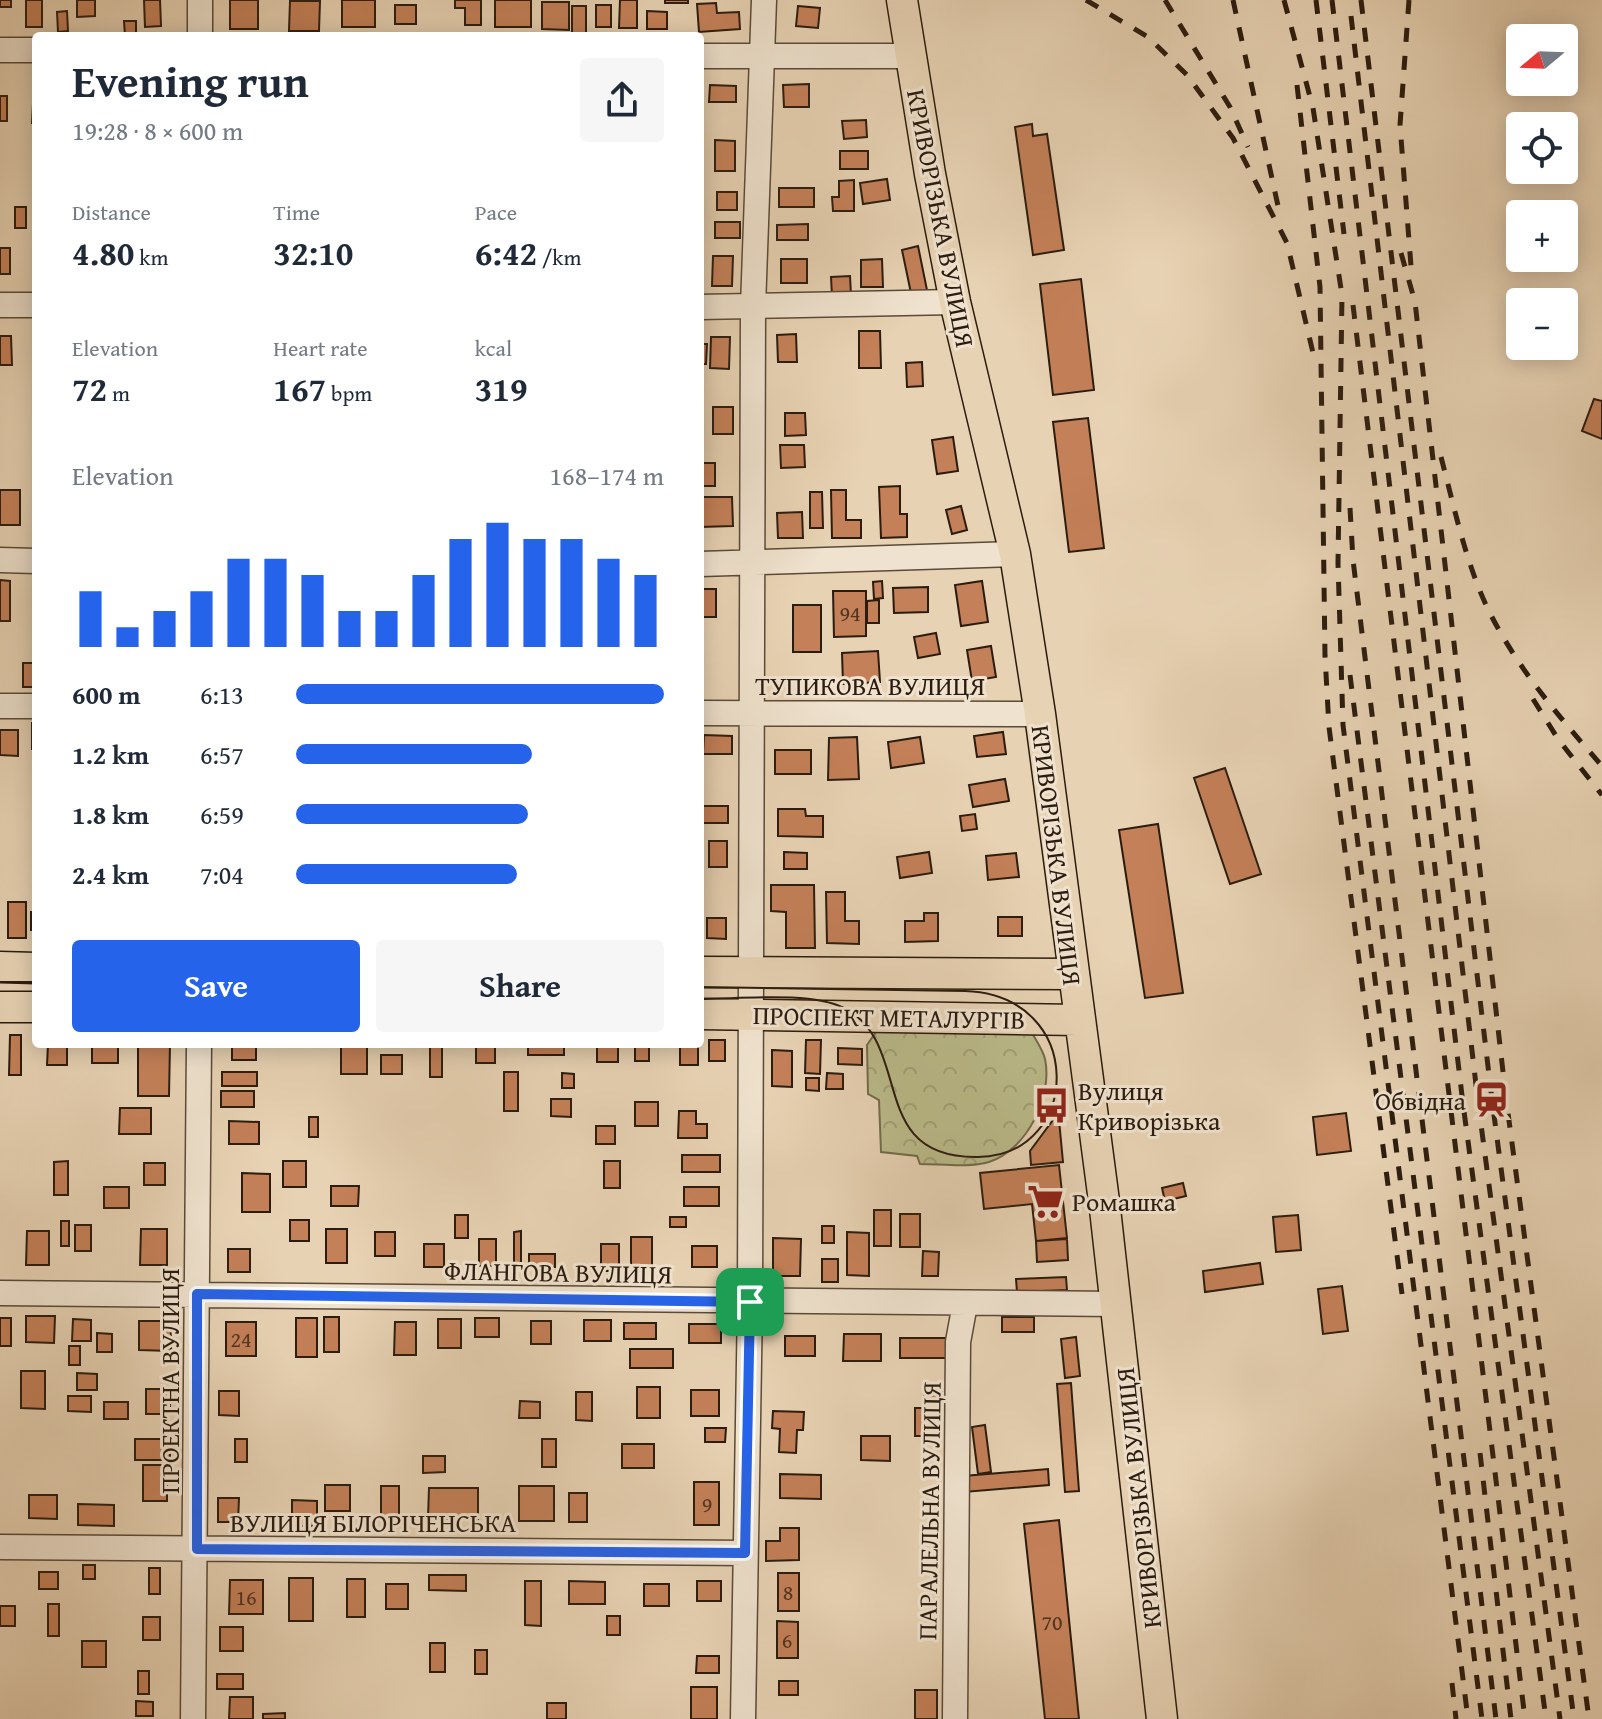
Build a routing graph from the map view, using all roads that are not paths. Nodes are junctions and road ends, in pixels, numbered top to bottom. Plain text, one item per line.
1 (200, 0) edge
2 (764, 0) edge
3 (902, 0) edge
4 (200, 32) edge
5 (0, 50) edge
6 (32, 50) edge
7 (704, 56) edge
8 (909, 56) junction
9 (763, 57) junction
10 (955, 302) junction
11 (0, 305) edge
12 (32, 305) edge
13 (704, 307) edge
14 (753, 307) junction
15 (1015, 554) junction
16 (0, 560) edge
17 (32, 561) edge
18 (704, 564) edge
19 (753, 564) junction
20 (0, 706) edge
21 (32, 706) edge
22 (704, 713) edge
23 (753, 713) junction
24 (1040, 714) junction
25 (0, 967) edge
26 (32, 968) edge
27 (704, 972) edge
28 (749, 972) junction
29 (1072, 974) junction
30 (0, 1007) edge
31 (32, 1007) edge
32 (704, 1014) edge
33 (749, 1014) junction
34 (1077, 1020) junction
35 (199, 1048) edge
36 (0, 1293) edge
37 (197, 1294) junction
38 (750, 1302) junction
39 (965, 1304) junction
40 (1116, 1304) junction
41 (0, 1547) edge
42 (197, 1549) junction
43 (745, 1553) junction
44 (193, 1719) edge
45 (743, 1719) edge
46 (955, 1719) edge
47 (1162, 1719) edge

1 - 4 street
2 - 9 street
3 - 8 main road, КРИВОРІЗЬКА ВУЛИЦЯ
5 - 6 street
7 - 9 street
8 - 9 street
8 - 10 main road, КРИВОРІЗЬКА ВУЛИЦЯ
9 - 14 street
10 - 14 street
10 - 15 main road, КРИВОРІЗЬКА ВУЛИЦЯ
11 - 12 street
13 - 14 street
14 - 19 street
15 - 19 street
15 - 24 main road, КРИВОРІЗЬКА ВУЛИЦЯ
16 - 17 street
18 - 19 street
19 - 23 street
20 - 21 street
22 - 23 street, ТУПИКОВА ВУЛИЦЯ
23 - 24 street, ТУПИКОВА ВУЛИЦЯ
23 - 28 street
24 - 29 main road, КРИВОРІЗЬКА ВУЛИЦЯ
25 - 26 main road
27 - 28 main road, ПРОСПЕКТ МЕТАЛУРГІВ
28 - 29 main road, ПРОСПЕКТ МЕТАЛУРГІВ
28 - 33 street
29 - 34 main road, КРИВОРІЗЬКА ВУЛИЦЯ
30 - 31 main road
32 - 33 main road, ПРОСПЕКТ МЕТАЛУРГІВ
33 - 34 main road, ПРОСПЕКТ МЕТАЛУРГІВ
33 - 38 street
34 - 40 main road, КРИВОРІЗЬКА ВУЛИЦЯ
35 - 37 street, ПРОЕКТНА ВУЛИЦЯ
36 - 37 street, ФЛАНГОВА ВУЛИЦЯ
37 - 38 street, ФЛАНГОВА ВУЛИЦЯ
37 - 42 street, ПРОЕКТНА ВУЛИЦЯ
38 - 39 street, ФЛАНГОВА ВУЛИЦЯ
38 - 43 street
39 - 40 street, ФЛАНГОВА ВУЛИЦЯ
39 - 46 street, ПАРАЛЕЛЬНА ВУЛИЦЯ
40 - 47 main road, КРИВОРІЗЬКА ВУЛИЦЯ
41 - 42 street, ВУЛИЦЯ БІЛОРІЧЕНСЬКА
42 - 43 street, ВУЛИЦЯ БІЛОРІЧЕНСЬКА
42 - 44 street, ПРОЕКТНА ВУЛИЦЯ
43 - 45 street

